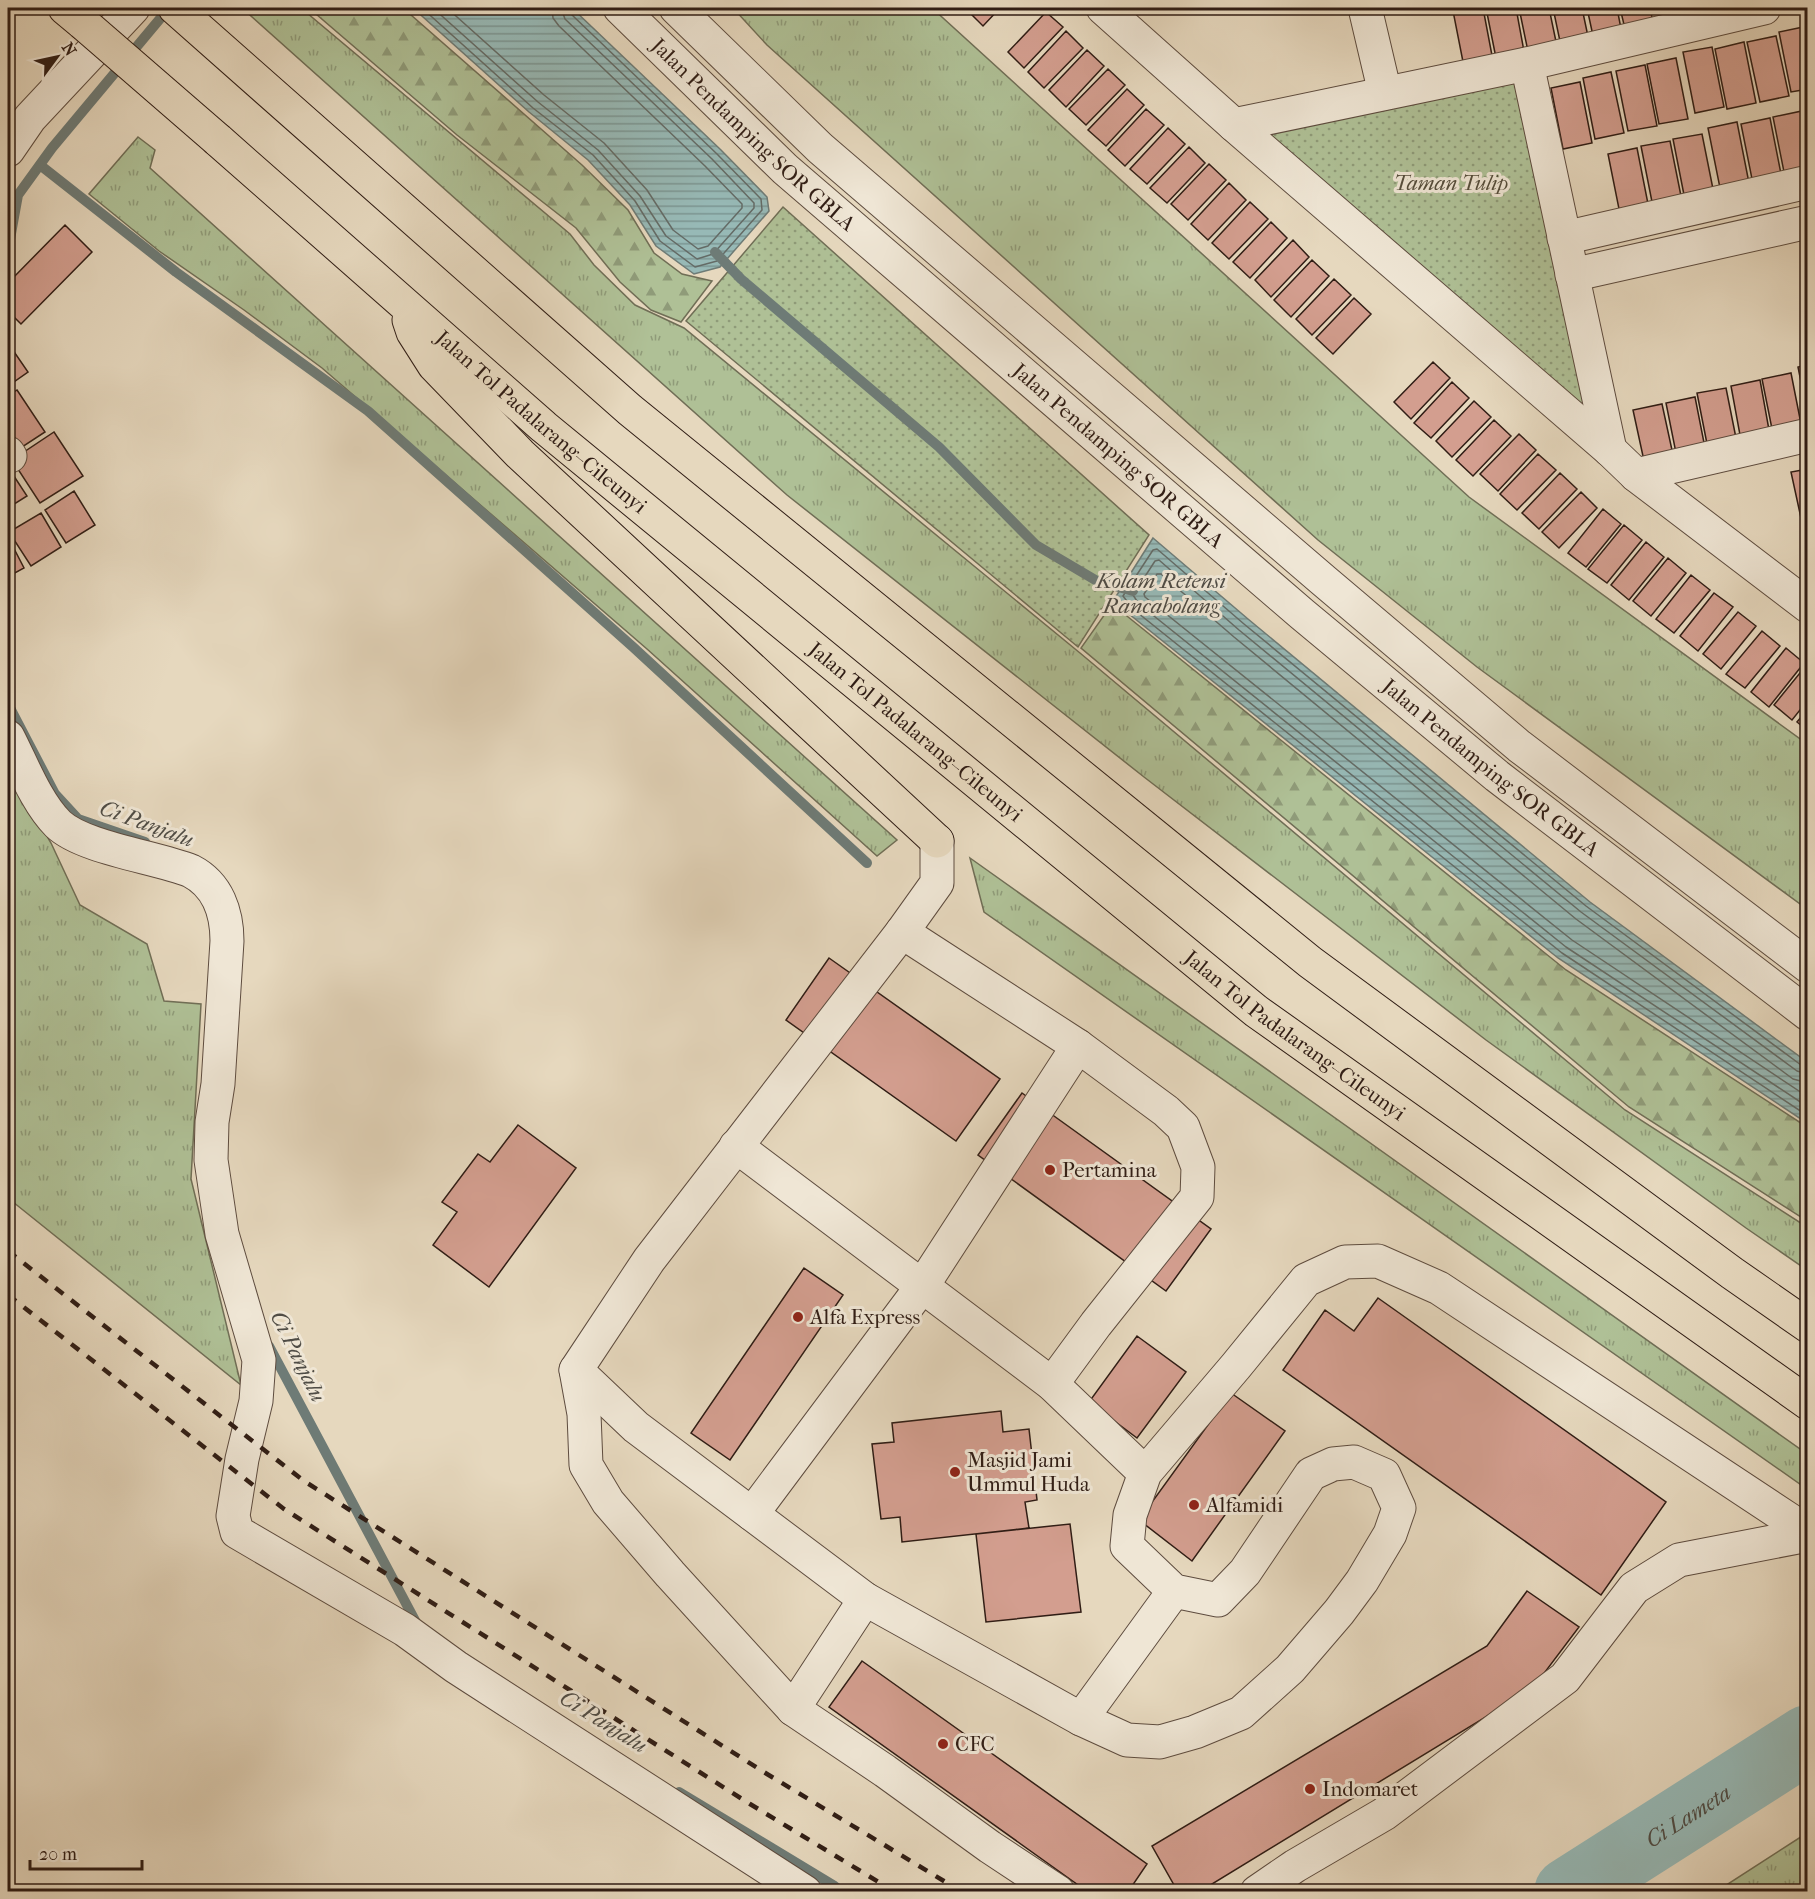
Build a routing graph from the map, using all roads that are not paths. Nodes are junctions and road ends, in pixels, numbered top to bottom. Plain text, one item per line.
1 (133, 8) edge
2 (176, 8) edge
3 (620, 8) edge
4 (676, 8) edge
5 (1103, 8) edge
6 (1365, 8) edge
7 (1764, 8) edge
8 (74, 15) edge
9 (1527, 64) junction
10 (1385, 93) junction
11 (1234, 125) junction
12 (8, 150) edge
13 (1808, 182) edge
14 (1808, 222) edge
15 (1564, 238) junction
16 (1572, 275) junction
17 (403, 305) junction
18 (1808, 435) edge
19 (1610, 450) junction
20 (1636, 476) junction
21 (1323, 580) junction
22 (1808, 606) edge
23 (1302, 614) junction
24 (8, 737) edge
25 (937, 841) joint
26 (902, 932) junction
27 (1808, 966) edge
28 (1808, 1014) edge
29 (1078, 1047) junction
30 (736, 1146) junction
31 (923, 1285) junction
32 (1808, 1326) edge
33 (576, 1370) junction
34 (1052, 1384) junction
35 (1808, 1403) edge
36 (1145, 1473) junction
37 (752, 1514) junction
38 (1808, 1533) edge
39 (1174, 1591) junction
40 (865, 1599) junction
41 (794, 1709) junction
42 (1081, 1719) junction
43 (806, 1892) edge
44 (1058, 1892) edge
45 (1257, 1892) edge

1 - 12 street
2 - 32 highway
3 - 23 street, Jalan Pendamping SOR GBLA
4 - 21 street, Jalan Pendamping SOR GBLA
5 - 11 street
6 - 10 street
7 - 9 street
8 - 17 highway, Jalan Tol Padalarang–Cileunyi, bridge
9 - 10 street
9 - 15 street
10 - 11 street
11 - 19 street
13 - 15 street
14 - 16 street
15 - 16 street
16 - 19 street
17 - 25 highway
17 - 35 highway, Jalan Tol Padalarang–Cileunyi
18 - 20 street
19 - 20 street
20 - 22 street
21 - 23 street
21 - 27 street, Jalan Pendamping SOR GBLA
23 - 28 street, Jalan Pendamping SOR GBLA
24 - 43 street
25 - 26 street
26 - 29 street
26 - 30 street
29 - 31 street
29 - 34 street
30 - 31 street
30 - 33 street
31 - 34 street
31 - 37 street
33 - 37 street
33 - 41 street
34 - 36 street
36 - 38 street
36 - 39 street
37 - 40 street
38 - 45 street
39 - 42 street
39 - 42 street
40 - 41 street
40 - 42 street
41 - 44 street

